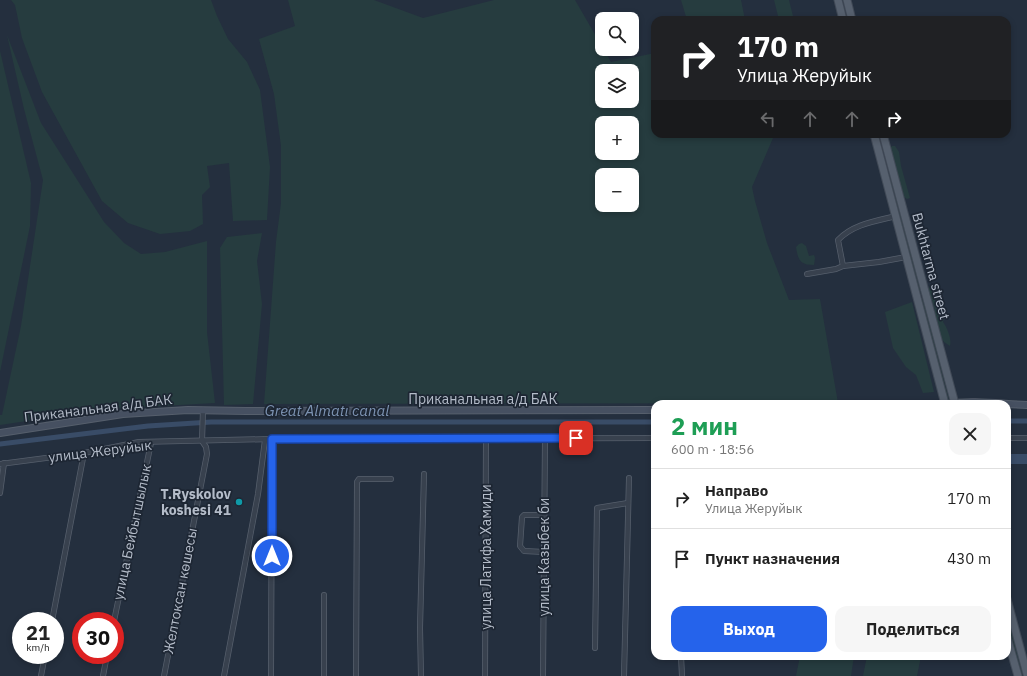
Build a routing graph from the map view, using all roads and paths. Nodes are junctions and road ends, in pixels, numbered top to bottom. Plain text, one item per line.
1 (838, 0) edge
2 (847, 0) edge
3 (842, 16) edge
4 (851, 16) edge
5 (875, 138) edge
6 (884, 138) edge
7 (893, 172) junction
8 (884, 174) junction
9 (896, 216) junction
10 (906, 257) junction
11 (843, 266) junction
12 (807, 274) dead end
13 (925, 293) junction
14 (917, 295) junction
15 (945, 400) edge
16 (954, 400) edge
17 (1011, 404) edge
18 (1027, 405) edge
19 (203, 410) junction
20 (651, 410) edge
21 (0, 433) edge
22 (486, 438) junction
23 (545, 438) junction
24 (651, 438) edge
25 (1011, 438) edge
26 (1027, 438) edge
27 (202, 439) junction
28 (272, 439) junction
29 (265, 440) junction
30 (151, 443) junction
31 (84, 453) junction
32 (2, 463) edge
33 (424, 474) dead end
34 (629, 478) dead end
35 (390, 479) dead end
36 (0, 492) edge
37 (628, 503) junction
38 (544, 515) junction
39 (544, 552) junction
40 (324, 595) dead end
41 (54, 612) edge
42 (116, 612) edge
43 (1011, 614) edge
44 (595, 648) dead end
45 (1011, 651) edge
46 (681, 660) edge
47 (43, 664) edge
48 (105, 664) edge
49 (1027, 674) edge
50 (41, 676) edge
51 (103, 676) edge
52 (164, 676) edge
53 (224, 676) edge
54 (271, 676) edge
55 (324, 676) edge
56 (356, 676) edge
57 (421, 676) edge
58 (485, 676) edge
59 (543, 676) edge
60 (624, 676) edge
61 (682, 676) edge
62 (1018, 676) edge

1 - 3 main road
2 - 4 main road
5 - 8 main road, Bukhtarma street
6 - 7 main road, Bukhtarma street
7 - 8 main road
7 - 13 main road, Bukhtarma street
8 - 9 main road, Bukhtarma street
9 - 10 main road, Bukhtarma street
9 - 11 street
10 - 11 street
10 - 14 main road, Bukhtarma street
11 - 12 street
13 - 14 main road
13 - 16 main road, Bukhtarma street
14 - 15 main road, Bukhtarma street
17 - 18 street
19 - 20 street, Приканальная а/д БАК
19 - 21 street, Приканальная а/д БАК
19 - 27 street, Желтоксан көшесы
22 - 23 street
22 - 28 street
22 - 58 street, улица Латифа Хамиди
23 - 24 street
23 - 38 street, улица Казыбек би
25 - 26 street
27 - 29 street, улица Жеруйык
27 - 30 street, улица Жеруйык
27 - 52 street, Желтоксан көшесы
28 - 29 street, улица Жеруйык
28 - 54 street
29 - 53 street
30 - 31 street, улица Жеруйык
30 - 42 street, улица Бейбытшылык
31 - 32 street, улица Жеруйык
31 - 41 street
32 - 36 street
33 - 57 street
34 - 37 street
35 - 56 street
37 - 44 street
37 - 60 street
38 - 39 street, улица Казыбек би
38 - 39 street
39 - 59 street, улица Казыбек би
40 - 55 street
43 - 49 main road
45 - 62 main road
46 - 61 street
47 - 50 street
48 - 51 street

